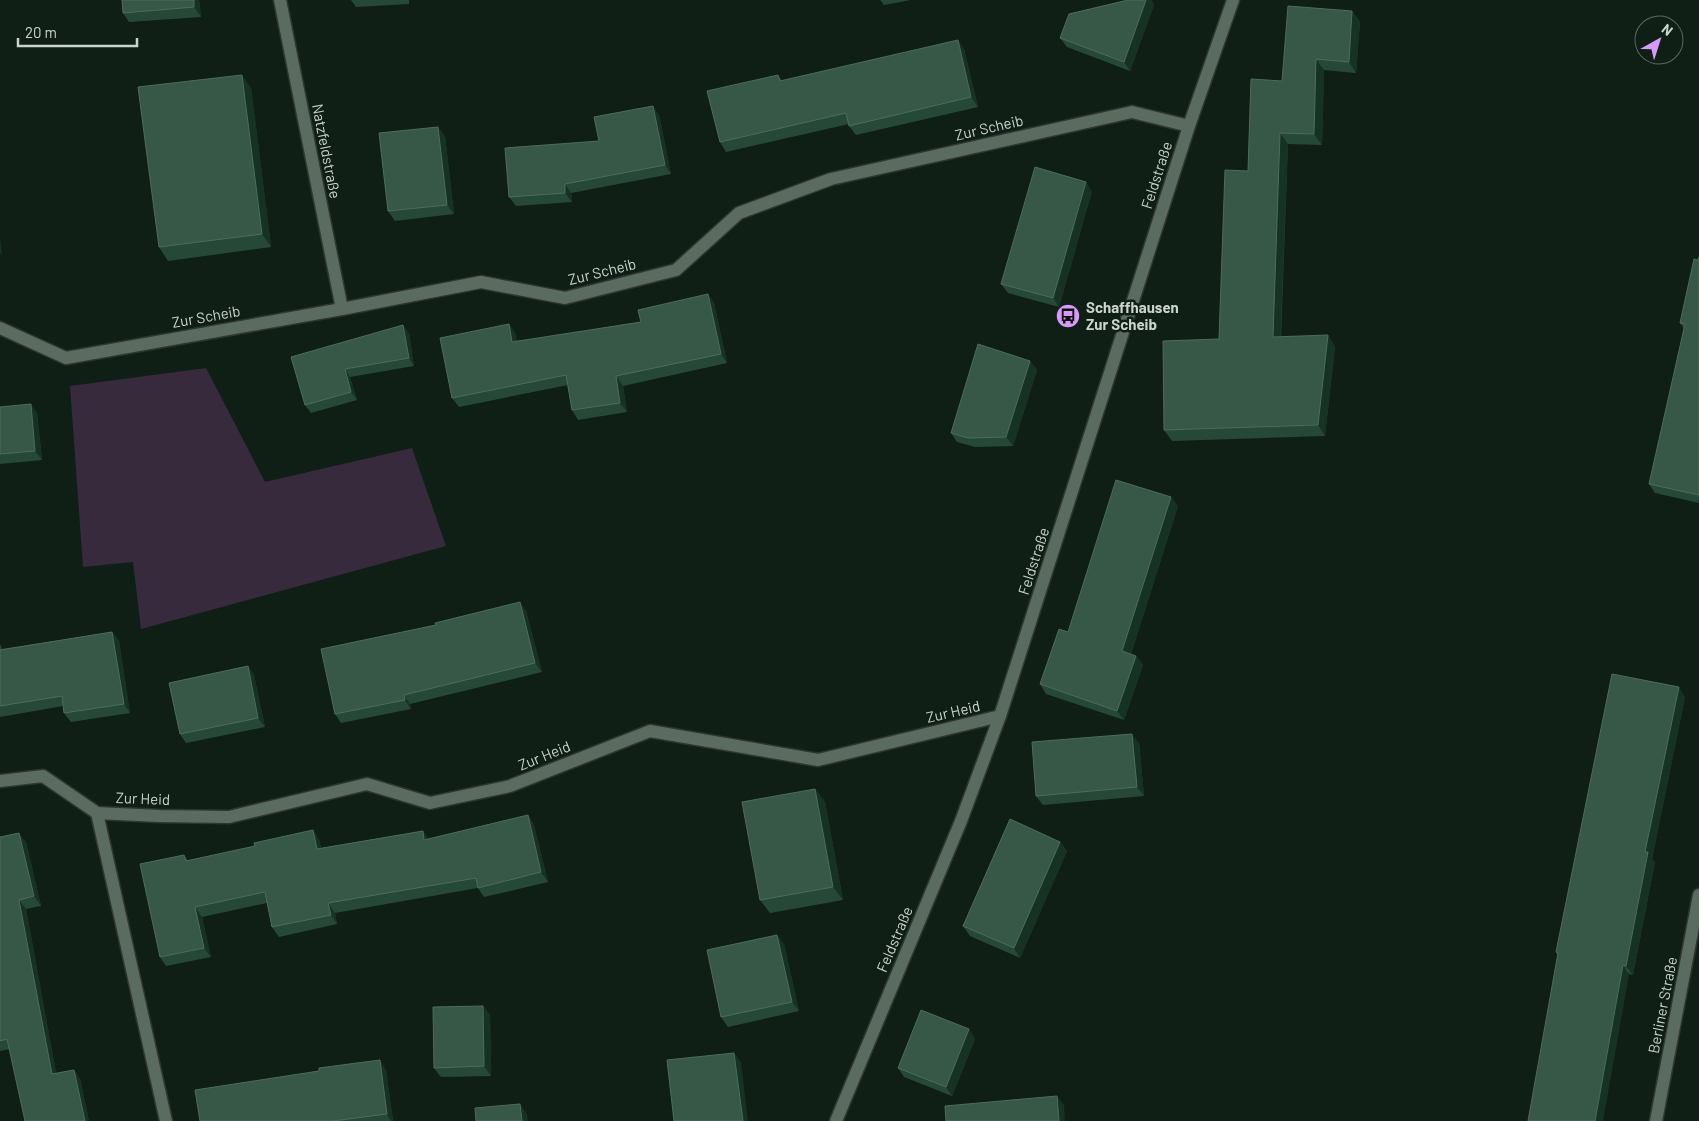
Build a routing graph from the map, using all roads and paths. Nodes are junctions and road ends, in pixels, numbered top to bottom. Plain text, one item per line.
1 (280, 0) edge
2 (1233, 0) edge
3 (1189, 126) junction
4 (342, 309) junction
5 (0, 328) edge
6 (1000, 716) junction
7 (0, 781) edge
8 (97, 812) junction
9 (1699, 895) edge
10 (166, 1121) edge
11 (836, 1121) edge
12 (1656, 1121) edge

1 - 4 street, Natzfeldstraße
2 - 3 street, Feldstraße
3 - 4 street, Zur Scheib
3 - 6 street, Feldstraße
4 - 5 street, Zur Scheib
6 - 8 street, Zur Heid
6 - 11 street, Feldstraße
7 - 8 street, Zur Heid
8 - 10 street, Zur Heid
9 - 12 street, Berliner Straße

